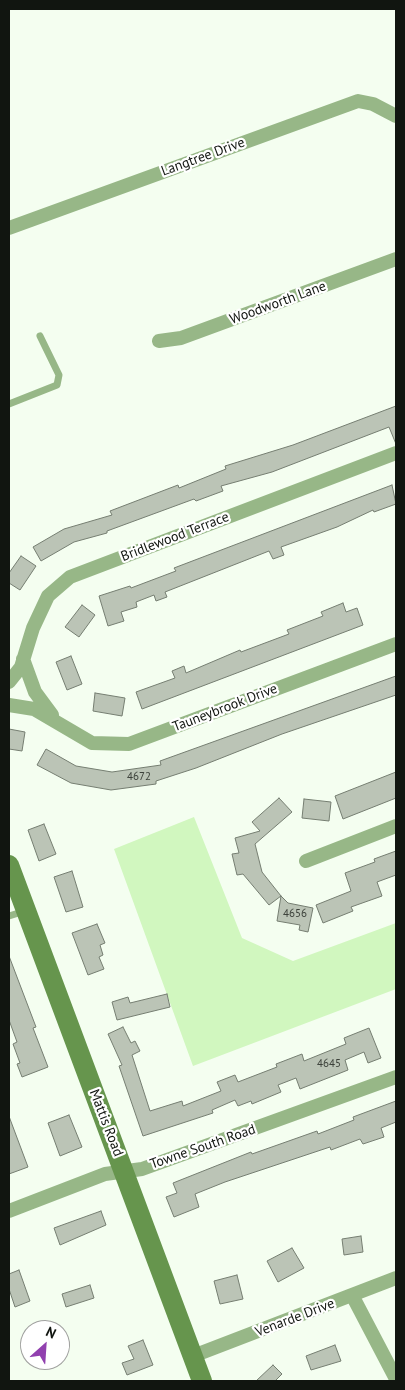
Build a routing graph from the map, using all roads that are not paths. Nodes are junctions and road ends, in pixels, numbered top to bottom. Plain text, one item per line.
1 (396, 116) edge
2 (9, 228) edge
3 (396, 261) edge
4 (40, 336) dead end
5 (159, 342) dead end
6 (9, 404) edge
7 (396, 453) edge
8 (396, 644) edge
9 (23, 658) junction
10 (9, 682) edge
11 (9, 705) edge
12 (56, 720) junction
13 (396, 826) edge
14 (306, 861) dead end
15 (9, 865) edge
16 (17, 913) edge
17 (396, 1077) edge
18 (124, 1171) junction
19 (9, 1211) edge
20 (396, 1278) edge
21 (352, 1295) junction
22 (193, 1356) junction
23 (396, 1379) edge
24 (202, 1381) edge

1 - 2 street, Langtree Drive
3 - 5 street, Woodworth Lane
4 - 6 lane
7 - 9 street, Bridlewood Terrace
8 - 12 street, Tauneybrook Drive
9 - 10 street, Bridlewood Terrace
9 - 12 street, Tauneybrook Drive
11 - 12 street, Tauneybrook Drive
13 - 14 street
15 - 16 main road, Mattis Road
16 - 18 main road, Mattis Road
17 - 18 street, Towne South Road
18 - 19 street, Towne South Road
18 - 22 main road, Mattis Road
20 - 21 street, Venarde Drive
21 - 22 street, Venarde Drive
21 - 23 street
22 - 24 main road, Mattis Road

